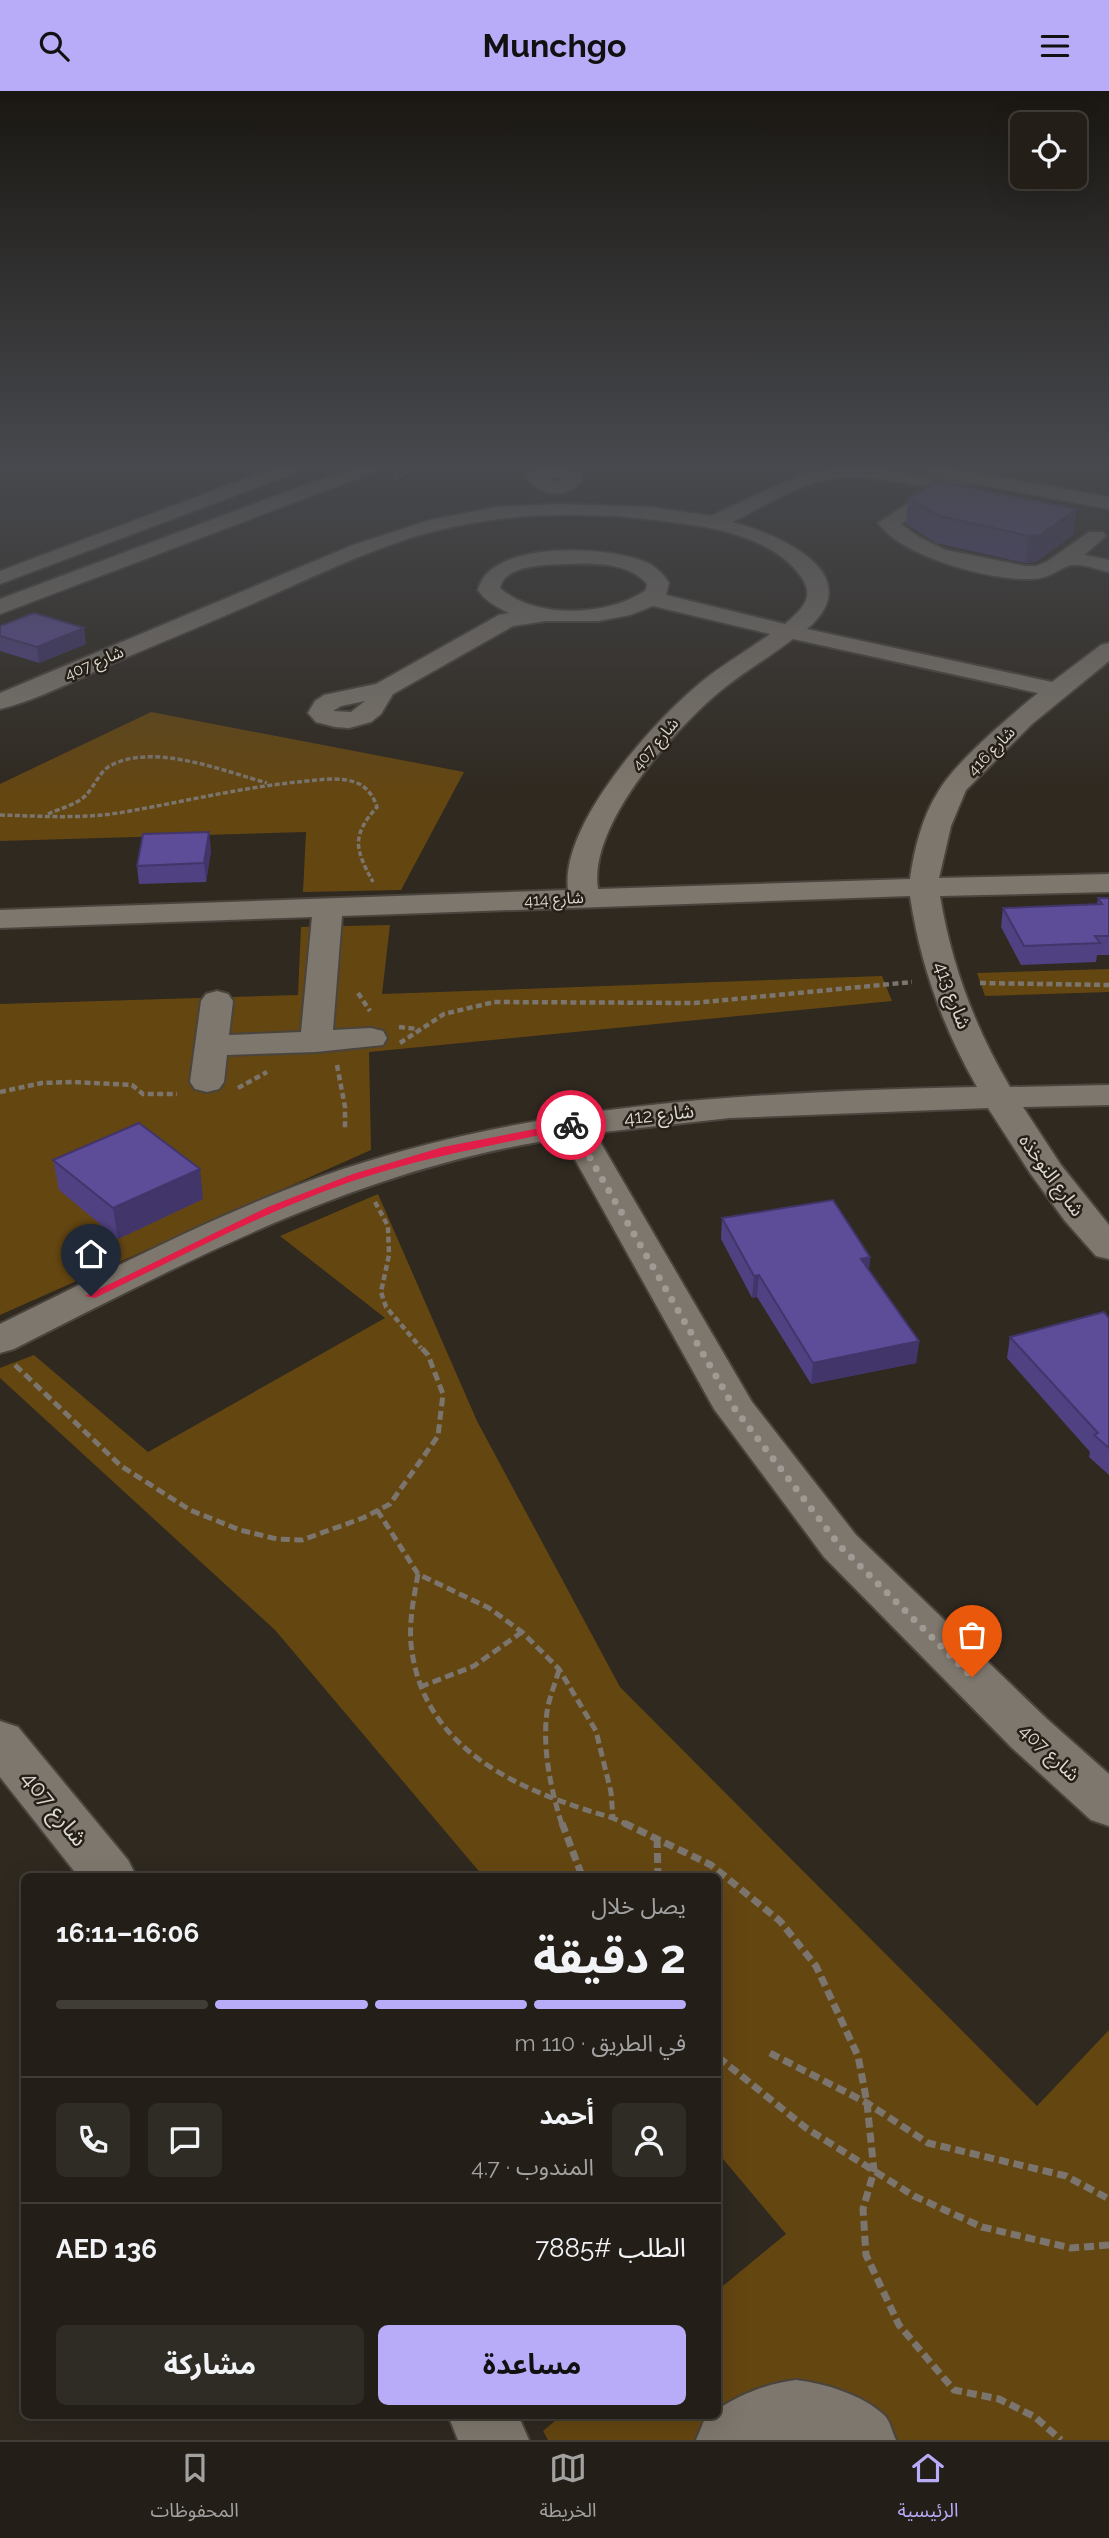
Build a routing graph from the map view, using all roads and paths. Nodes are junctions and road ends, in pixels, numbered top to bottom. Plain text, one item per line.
1 (80, 577) edge
2 (297, 577) edge
3 (493, 577) edge
4 (651, 577) edge
5 (813, 577) edge
6 (972, 577) edge
7 (1010, 577) edge
8 (652, 598) junction
9 (0, 607) edge
10 (629, 609) junction
11 (690, 610) junction
12 (507, 612) junction
13 (788, 632) junction
14 (1109, 650) edge
15 (383, 690) dead end
16 (1056, 690) junction
17 (0, 702) edge
18 (267, 783) junction
19 (0, 815) edge
20 (42, 816) junction
21 (1109, 883) edge
22 (923, 886) junction
23 (584, 897) junction
24 (378, 907) junction
25 (328, 908) junction
26 (0, 919) edge
27 (930, 982) junction
28 (1109, 985) edge
29 (217, 1001) dead end
30 (316, 1042) junction
31 (382, 1043) joint
32 (212, 1046) junction
33 (344, 1059) dead end
34 (273, 1066) dead end
35 (210, 1088) junction
36 (0, 1092) edge
37 (1109, 1095) edge
38 (1000, 1097) junction
39 (573, 1125) junction
40 (345, 1130) dead end
41 (357, 1176) junction
42 (1109, 1248) edge
43 (4, 1350) edge
44 (377, 1510) junction
45 (418, 1574) junction
46 (522, 1632) junction
47 (559, 1669) junction
48 (420, 1687) junction
49 (0, 1741) edge
50 (556, 1801) junction
51 (1109, 1805) edge
52 (613, 1818) junction
53 (656, 1837) junction
54 (107, 1873) edge
55 (581, 1873) edge
56 (658, 1873) edge
57 (721, 1873) edge
58 (721, 1873) edge
59 (770, 2053) dead end
60 (721, 2059) edge
61 (867, 2103) junction
62 (874, 2171) junction
63 (1109, 2199) edge
64 (1109, 2245) edge
65 (483, 2419) edge
66 (495, 2440) edge
67 (730, 2440) edge
68 (862, 2440) edge
69 (1061, 2440) edge

1 - 9 street
2 - 17 street, شارع 407
3 - 12 street
4 - 8 street
5 - 13 street, شارع 407
6 - 7 street
8 - 10 street
8 - 11 street
10 - 11 street
10 - 12 street
11 - 13 street
12 - 15 street
13 - 16 street
13 - 23 street, شارع 407
14 - 16 street, شارع 416
16 - 22 street, شارع 416
18 - 20 path
18 - 20 path
18 - 24 path
19 - 20 path
21 - 22 street, شارع 414
22 - 23 street, شارع 414
22 - 27 street, شارع 413
23 - 24 street, شارع 414
24 - 25 street, شارع 414
25 - 26 street, شارع 414
25 - 30 street
27 - 28 path
27 - 31 path
27 - 38 street, شارع 413
29 - 32 street
30 - 31 street
30 - 32 street
32 - 35 street
33 - 40 path
34 - 35 path
35 - 36 path
37 - 38 street, شارع 412
38 - 39 street, شارع 412
38 - 42 street, شارع النوخذه
39 - 41 street, شارع 412
39 - 51 street, شارع 407
41 - 43 street, شارع 412
41 - 44 path
43 - 44 path
44 - 45 path
45 - 46 path
45 - 48 path
46 - 47 path
46 - 48 path
47 - 50 path
47 - 52 path
48 - 50 path
49 - 54 street, شارع 407
50 - 52 path
50 - 55 path
52 - 53 path
53 - 56 path
53 - 57 path
58 - 61 path
59 - 61 path
60 - 62 path
61 - 62 path
61 - 63 path
62 - 64 path
62 - 69 path
65 - 66 street
67 - 68 street

